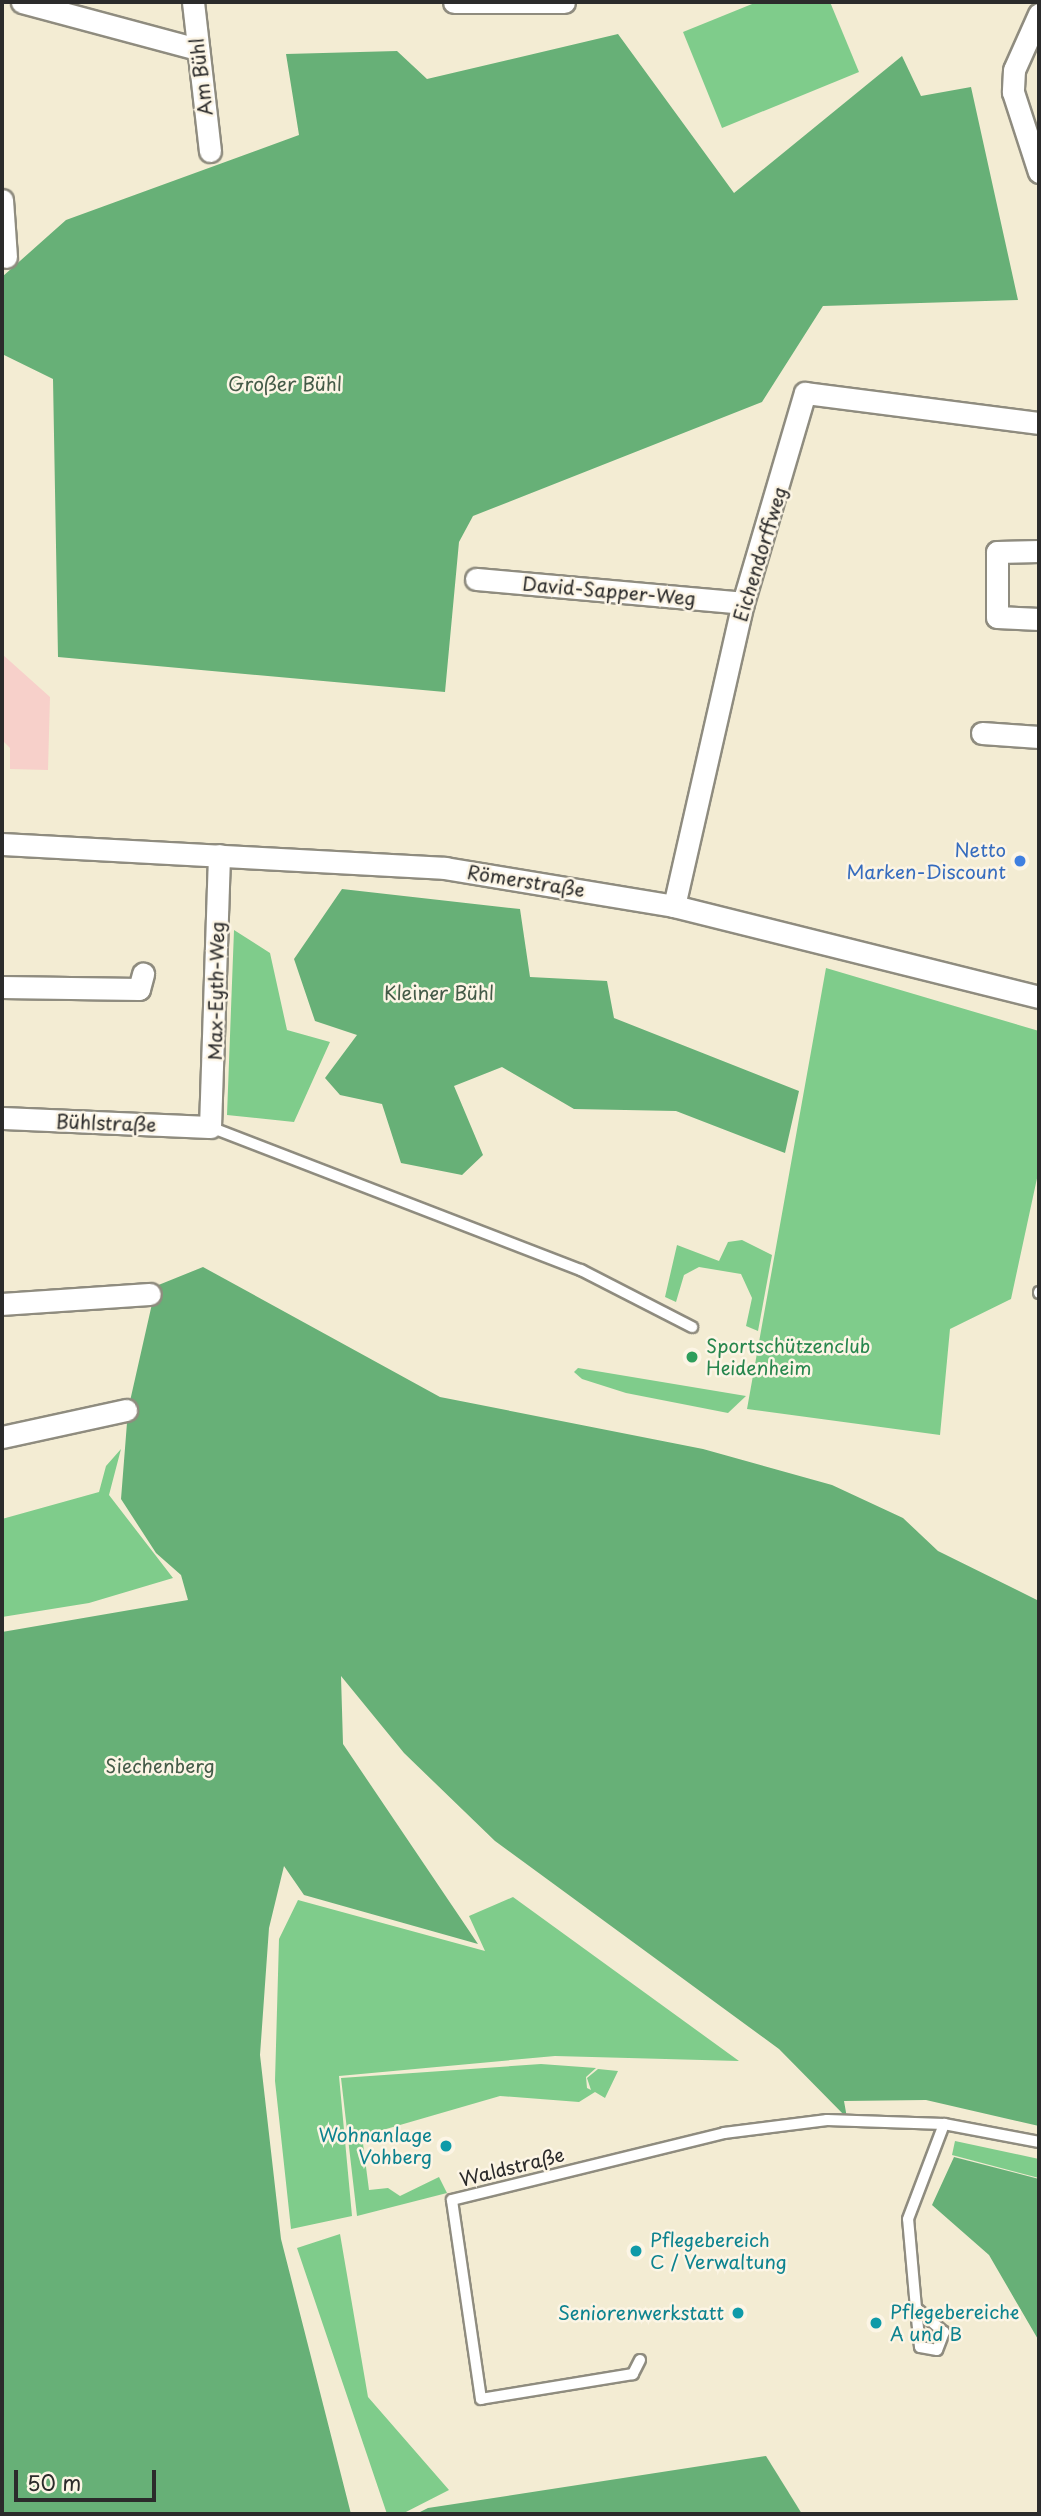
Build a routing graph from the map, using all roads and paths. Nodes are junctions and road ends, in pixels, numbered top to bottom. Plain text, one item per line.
1 (22, 2) edge
2 (193, 2) edge
3 (454, 2) edge
4 (564, 2) edge
5 (1039, 15) edge
6 (198, 49) junction
7 (210, 151) dead end
8 (1039, 172) edge
9 (2, 200) edge
10 (6, 257) dead end
11 (1039, 423) edge
12 (1039, 551) edge
13 (476, 579) dead end
14 (743, 603) junction
15 (1039, 619) edge
16 (982, 733) dead end
17 (1039, 737) edge
18 (2, 844) edge
19 (219, 855) junction
20 (674, 906) junction
21 (143, 974) dead end
22 (2, 987) edge
23 (1039, 997) edge
24 (2, 1118) edge
25 (210, 1127) junction
26 (150, 1294) dead end
27 (2, 1304) edge
28 (692, 1327) dead end
29 (126, 1410) dead end
30 (2, 1437) edge
31 (944, 2124) junction
32 (1039, 2142) edge
33 (916, 2308) dead end
34 (640, 2360) dead end

1 - 6 street
2 - 6 street, Am Bühl
3 - 4 street
5 - 8 street
6 - 7 street, Am Bühl
9 - 10 street
11 - 14 street, Eichendorffweg
12 - 15 street
13 - 14 street, David-Sapper-Weg
14 - 20 street, Eichendorffweg
16 - 17 street
18 - 19 street, Römerstraße
19 - 20 street, Römerstraße
19 - 25 street, Max-Eyth-Weg
20 - 23 street, Römerstraße
21 - 22 street
24 - 25 street, Bühlstraße
25 - 28 lane
26 - 27 street
29 - 30 street
31 - 32 lane, Waldstraße
31 - 33 lane
31 - 34 lane, Waldstraße

